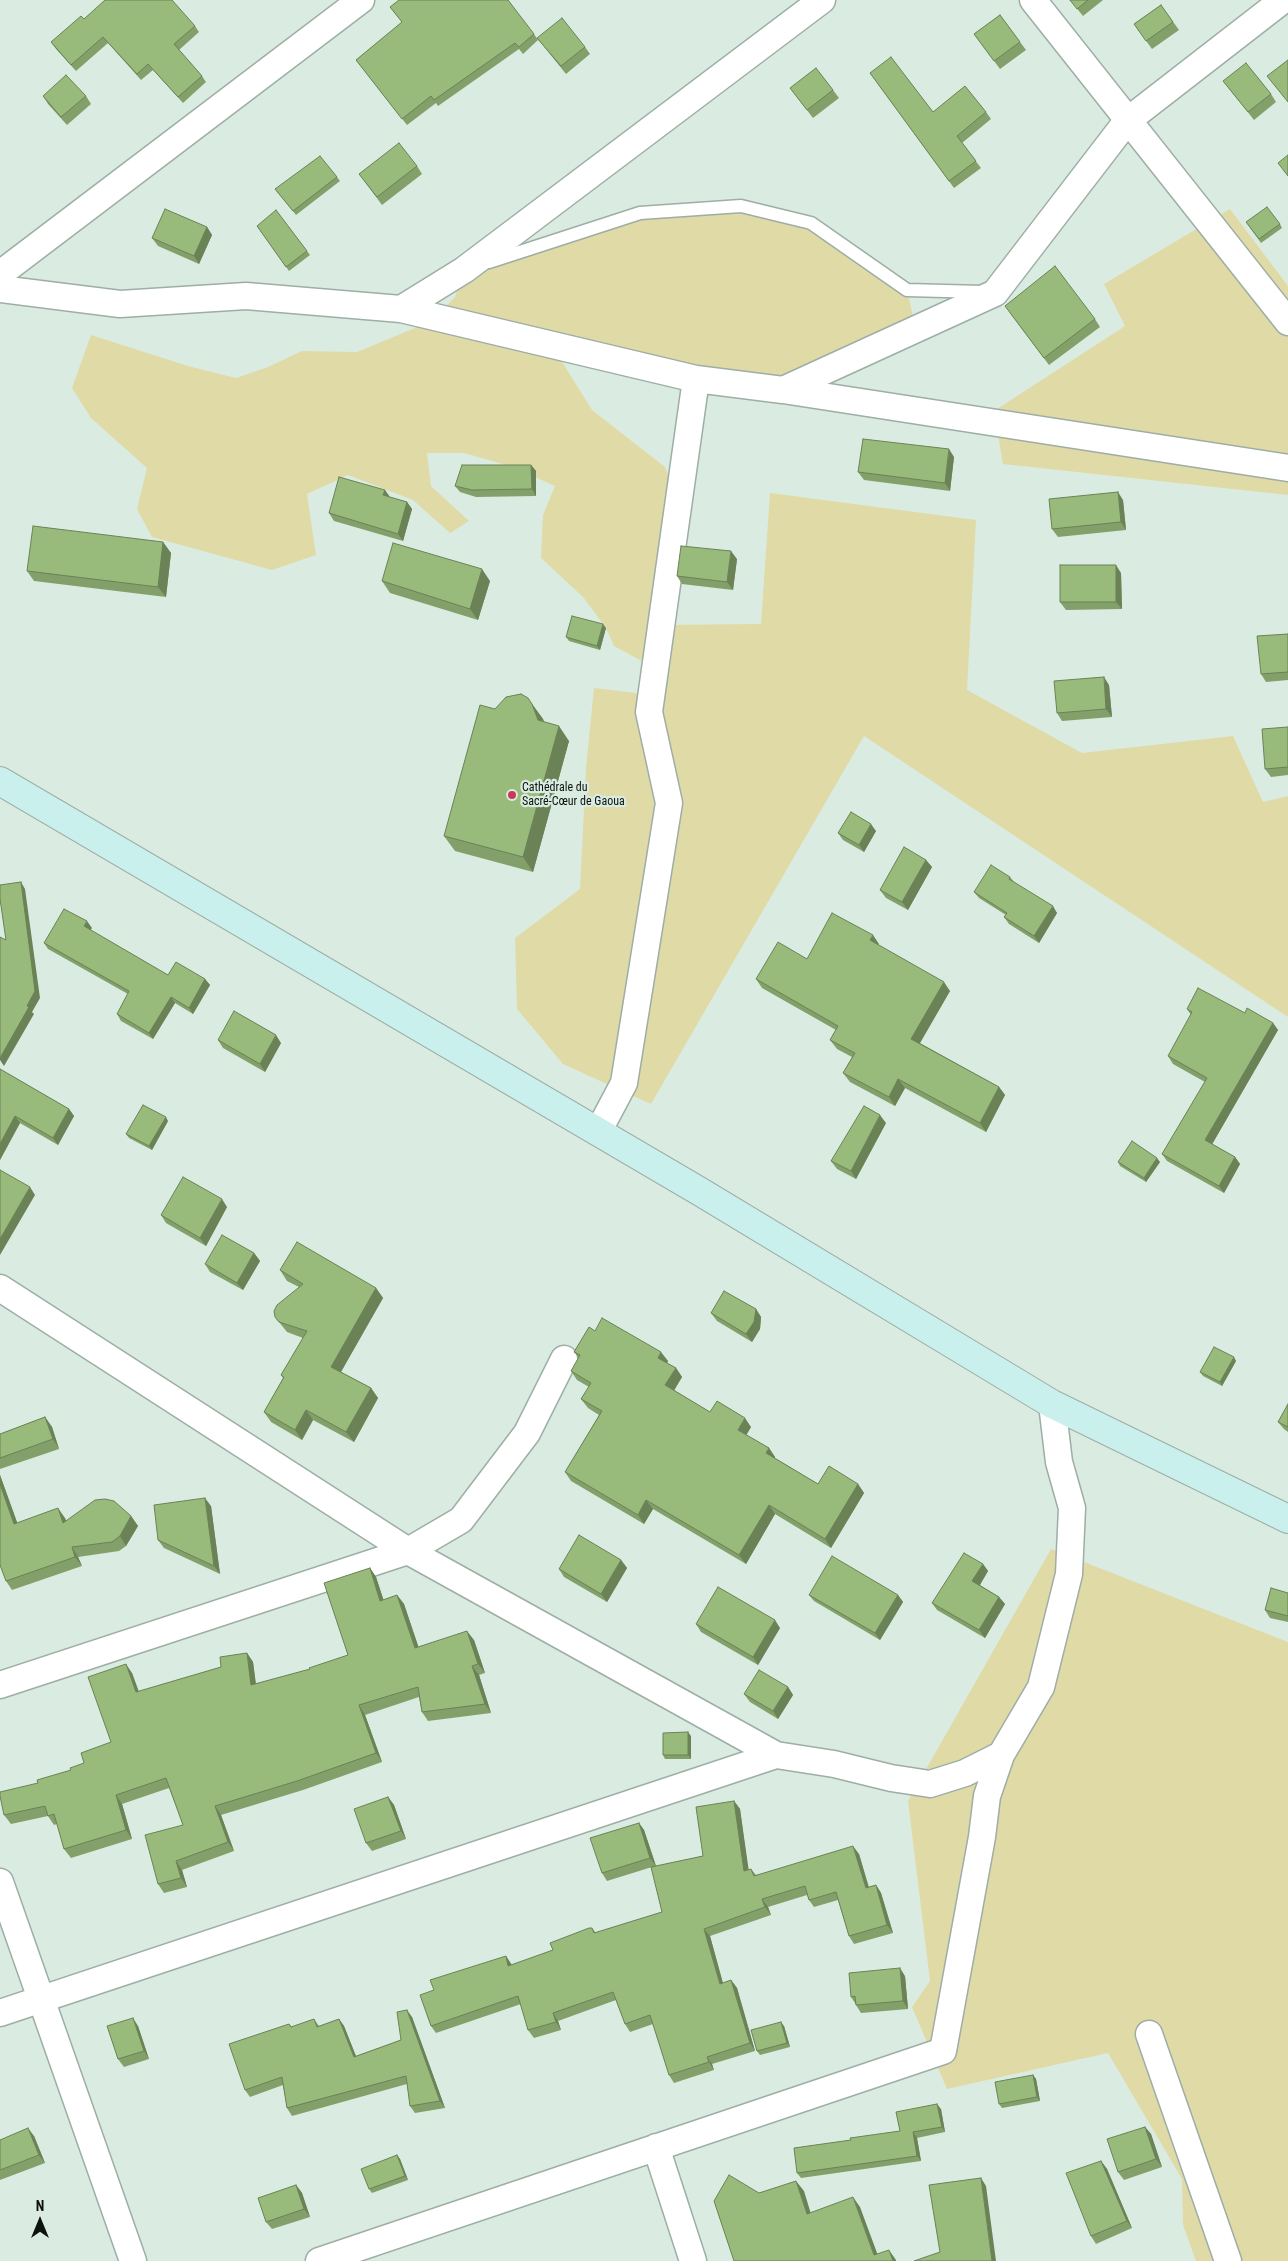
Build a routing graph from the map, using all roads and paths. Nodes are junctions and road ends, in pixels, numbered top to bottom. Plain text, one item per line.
1 (822, 0) edge
2 (1033, 0) edge
3 (1283, 0) edge
4 (350, 3) edge
5 (1127, 121) junction
6 (464, 270) junction
7 (0, 274) edge
8 (0, 289) edge
9 (995, 293) junction
10 (400, 309) junction
11 (1288, 322) edge
12 (696, 379) junction
13 (783, 390) junction
14 (1288, 468) edge
15 (0, 781) edge
16 (598, 1132) junction
17 (0, 1288) edge
18 (564, 1359) dead end
19 (1052, 1404) junction
20 (1288, 1519) edge
21 (408, 1551) junction
22 (0, 1685) edge
23 (776, 1755) junction
24 (1001, 1755) junction
25 (0, 1882) edge
26 (41, 1999) junction
27 (0, 2013) edge
28 (1149, 2034) dead end
29 (656, 2147) junction
30 (133, 2261) edge
31 (319, 2261) edge
32 (693, 2261) edge
33 (1228, 2261) edge

1 - 6 street
2 - 5 street
3 - 5 street
4 - 7 street
5 - 9 street
5 - 11 street
6 - 9 lane
6 - 10 street
8 - 10 street
9 - 13 street
10 - 12 street
12 - 13 street
12 - 16 street
13 - 14 street
15 - 16 main road
16 - 19 main road
17 - 21 street
18 - 21 street
19 - 20 main road
19 - 24 street
21 - 22 street
21 - 23 street
23 - 24 street
23 - 26 street
24 - 29 street
25 - 26 street
26 - 27 street
26 - 30 street
28 - 33 street
29 - 31 street
29 - 32 street

